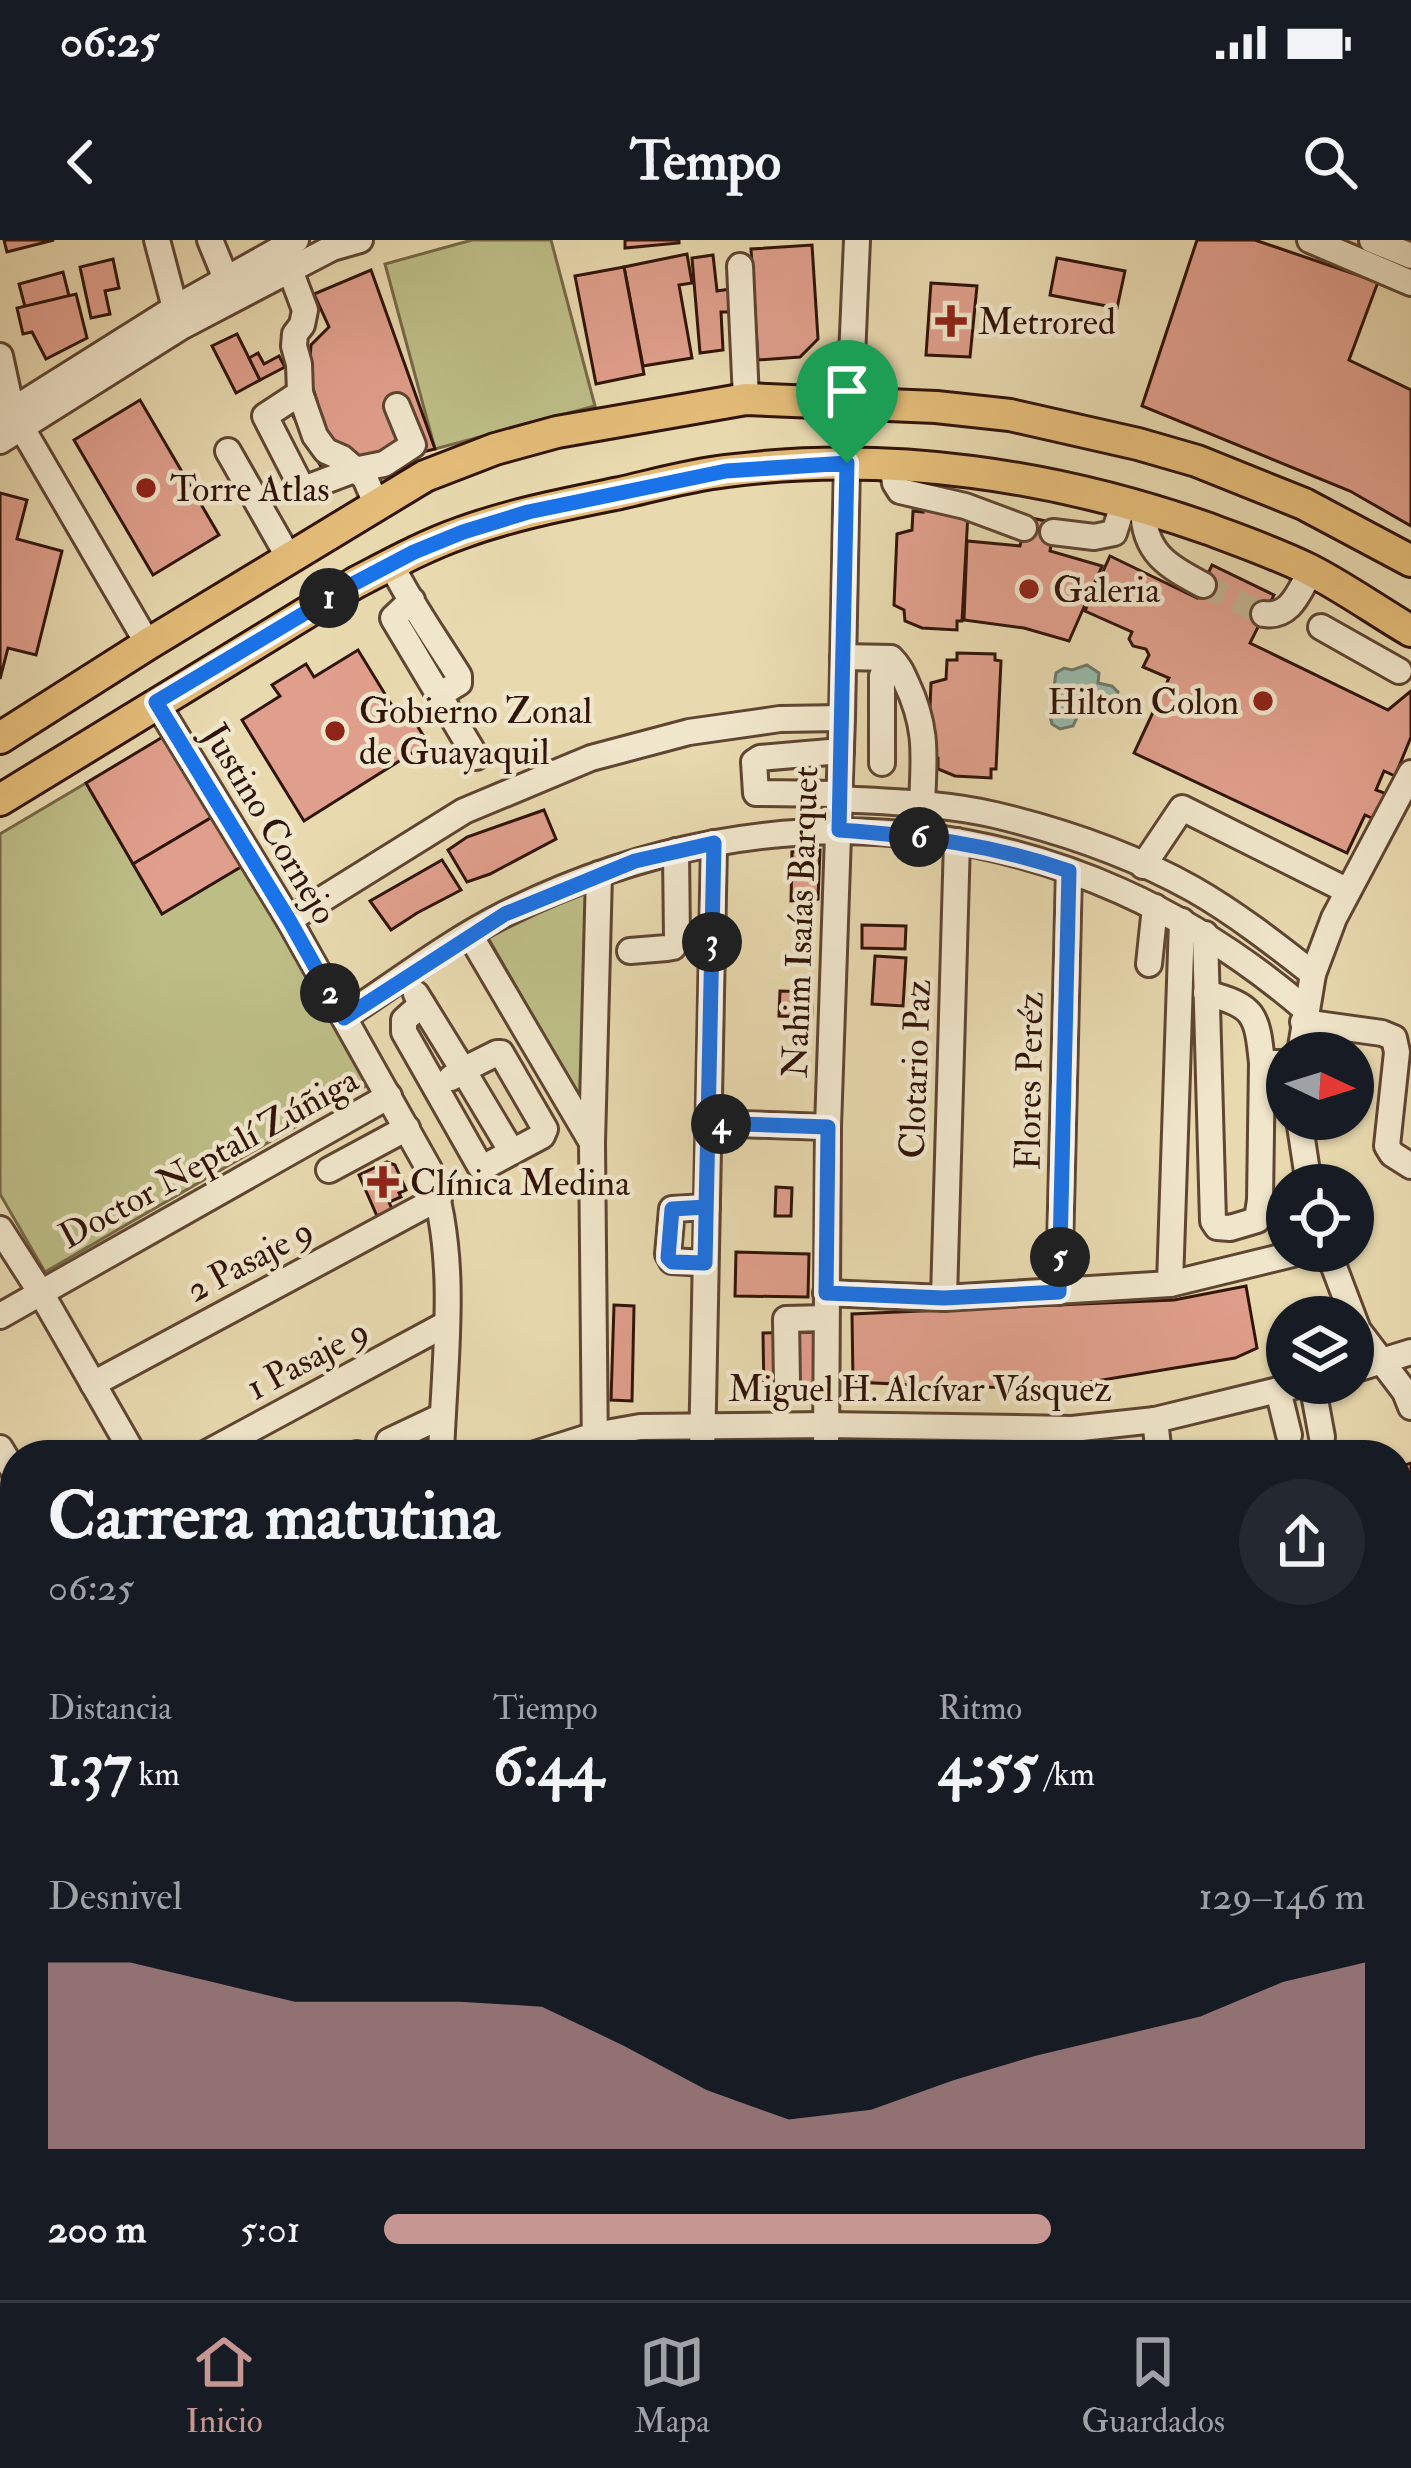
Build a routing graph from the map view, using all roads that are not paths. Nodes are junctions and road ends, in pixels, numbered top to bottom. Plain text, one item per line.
1 (158, 240) edge
2 (210, 240) edge
3 (360, 240) edge
4 (856, 240) edge
5 (1310, 240) edge
6 (1372, 240) edge
7 (292, 241) edge
8 (330, 244) edge
9 (1411, 256) edge
10 (740, 266) dead end
11 (290, 271) junction
12 (226, 279) junction
13 (1411, 283) edge
14 (175, 308) junction
15 (0, 356) edge
16 (300, 393) junction
17 (746, 399) junction
18 (850, 404) junction
19 (397, 406) dead end
20 (8, 424) edge
21 (228, 451) dead end
22 (847, 463) junction
23 (892, 465) junction
24 (354, 470) junction
25 (1134, 505) junction
26 (377, 506) junction
27 (1024, 528) dead end
28 (1054, 532) dead end
29 (289, 558) junction
30 (1411, 561) edge
31 (391, 564) junction
32 (1311, 571) junction
33 (1203, 585) tunnel mouth
34 (1264, 614) dead end
35 (1403, 622) edge
36 (1321, 627) dead end
37 (148, 644) junction
38 (1363, 651) junction
39 (843, 657) junction
40 (1399, 671) dead end
41 (883, 676) dead end
42 (156, 702) junction
43 (883, 702) junction
44 (842, 709) junction
45 (0, 738) edge
46 (841, 751) junction
47 (476, 757) dead end
48 (881, 763) dead end
49 (1411, 773) edge
50 (839, 797) junction
51 (0, 800) edge
52 (922, 804) junction
53 (839, 830) junction
54 (957, 842) junction
55 (714, 843) junction
56 (676, 851) junction
57 (1142, 866) junction
58 (1069, 871) junction
59 (599, 874) junction
60 (1348, 890) junction
61 (1155, 908) junction
62 (289, 920) junction
63 (1181, 921) junction
64 (1205, 934) junction
65 (470, 935) junction
66 (630, 951) dead end
67 (1150, 964) dead end
68 (1313, 974) junction
69 (405, 977) junction
70 (1206, 993) junction
71 (422, 1004) junction
72 (1304, 1016) junction
73 (344, 1018) junction
74 (1302, 1032) edge
75 (1266, 1044) edge
76 (463, 1070) junction
77 (435, 1088) junction
78 (389, 1096) junction
79 (708, 1123) junction
80 (828, 1127) junction
81 (407, 1128) junction
82 (1267, 1140) edge
83 (592, 1143) junction
84 (512, 1152) junction
85 (1411, 1166) edge
86 (328, 1171) dead end
87 (439, 1198) junction
88 (706, 1207) junction
89 (0, 1228) edge
90 (1266, 1261) edge
91 (705, 1263) junction
92 (1336, 1272) edge
93 (1170, 1284) junction
94 (1059, 1292) junction
95 (41, 1293) junction
96 (944, 1298) junction
97 (826, 1305) junction
98 (0, 1316) edge
99 (446, 1324) junction
100 (1411, 1352) edge
101 (1383, 1362) junction
102 (1374, 1364) edge
103 (787, 1383) dead end
104 (93, 1384) junction
105 (1266, 1393) edge
106 (1281, 1404) edge
107 (1314, 1404) edge
108 (1411, 1407) edge
109 (442, 1416) junction
110 (1155, 1420) junction
111 (826, 1425) junction
112 (702, 1426) junction
113 (1072, 1429) junction
114 (1289, 1435) dead end
115 (1322, 1436) dead end
116 (125, 1440) edge
117 (231, 1440) edge
118 (391, 1440) edge
119 (441, 1440) edge
120 (595, 1440) edge
121 (608, 1440) edge
122 (702, 1440) edge
123 (826, 1440) edge
124 (1072, 1440) edge
125 (1157, 1440) edge

1 - 14 street
2 - 12 street
3 - 8 street
4 - 18 street
5 - 13 street
6 - 9 street
7 - 12 street
8 - 11 street
10 - 17 street
11 - 16 street
11 - 20 street
12 - 14 street
14 - 20 street
15 - 20 street
16 - 24 street
16 - 24 street
17 - 18 main road
17 - 26 main road
18 - 30 main road
19 - 24 street
20 - 37 street
21 - 29 street
22 - 23 main road
22 - 31 main road
22 - 39 street, Nahim Isaías Barquet
23 - 25 main road
23 - 27 street
24 - 26 street
25 - 28 street
25 - 32 main road
25 - 33 street
26 - 29 main road
29 - 37 main road
31 - 42 main road
31 - 47 street
32 - 34 street
32 - 35 main road
35 - 38 street
36 - 38 street
37 - 45 main road
38 - 40 street
39 - 44 street, Nahim Isaías Barquet
39 - 52 street
41 - 43 street
42 - 51 main road
42 - 62 street, Justino Cornejo
43 - 44 street
43 - 48 street
44 - 46 street, Nahim Isaías Barquet
44 - 62 street
46 - 50 street, Nahim Isaías Barquet
46 - 50 street
49 - 60 street
50 - 52 street
50 - 53 street, Nahim Isaías Barquet
52 - 57 street
53 - 54 street
53 - 55 street
53 - 80 street, Nahim Isaías Barquet
54 - 58 street
54 - 96 street, Clotario Paz
55 - 56 street
55 - 79 street
56 - 59 street
56 - 66 street
57 - 60 street
57 - 68 street
58 - 61 street
58 - 94 street, Flores Peréz
59 - 65 street
59 - 83 street
60 - 68 street
61 - 63 street
61 - 67 street
62 - 73 street, Justino Cornejo
63 - 64 street
63 - 93 street
64 - 70 street
64 - 72 street
65 - 69 street
65 - 83 street
68 - 72 street
69 - 71 street
69 - 73 street
70 - 75 street
70 - 82 street
71 - 76 street
71 - 77 street
72 - 74 street
72 - 85 street
73 - 78 street, Justino Cornejo
76 - 77 street
76 - 84 street
76 - 84 street
77 - 84 street
78 - 81 street, Justino Cornejo
78 - 95 street, Doctor Neptalí Zúñiga
79 - 80 street
79 - 88 street
80 - 97 street, Nahim Isaías Barquet
81 - 86 street
81 - 87 street, Justino Cornejo
83 - 120 street
87 - 99 street, Justino Cornejo
87 - 104 street, 2 Pasaje 9
88 - 91 street
88 - 91 street
89 - 95 street
90 - 93 street
91 - 112 street
92 - 101 street
93 - 94 street
94 - 96 street
95 - 98 street, Doctor Neptalí Zúñiga
95 - 104 street
96 - 97 street
97 - 103 street
97 - 111 street, Nahim Isaías Barquet
99 - 109 street, Justino Cornejo
99 - 117 street, 1 Pasaje 9
100 - 101 street
101 - 102 street
101 - 108 street
104 - 116 street
105 - 110 street, Miguel H. Alcívar Vásquez
106 - 114 street
107 - 115 street
109 - 118 street
109 - 119 street, Justino Cornejo
110 - 113 street, Miguel H. Alcívar Vásquez
110 - 125 street
111 - 112 street, Miguel H. Alcívar Vásquez
111 - 113 street, Miguel H. Alcívar Vásquez
111 - 123 street, Nahim Isaías Barquet
112 - 121 street, Miguel H. Alcívar Vásquez
112 - 122 street
113 - 124 street

